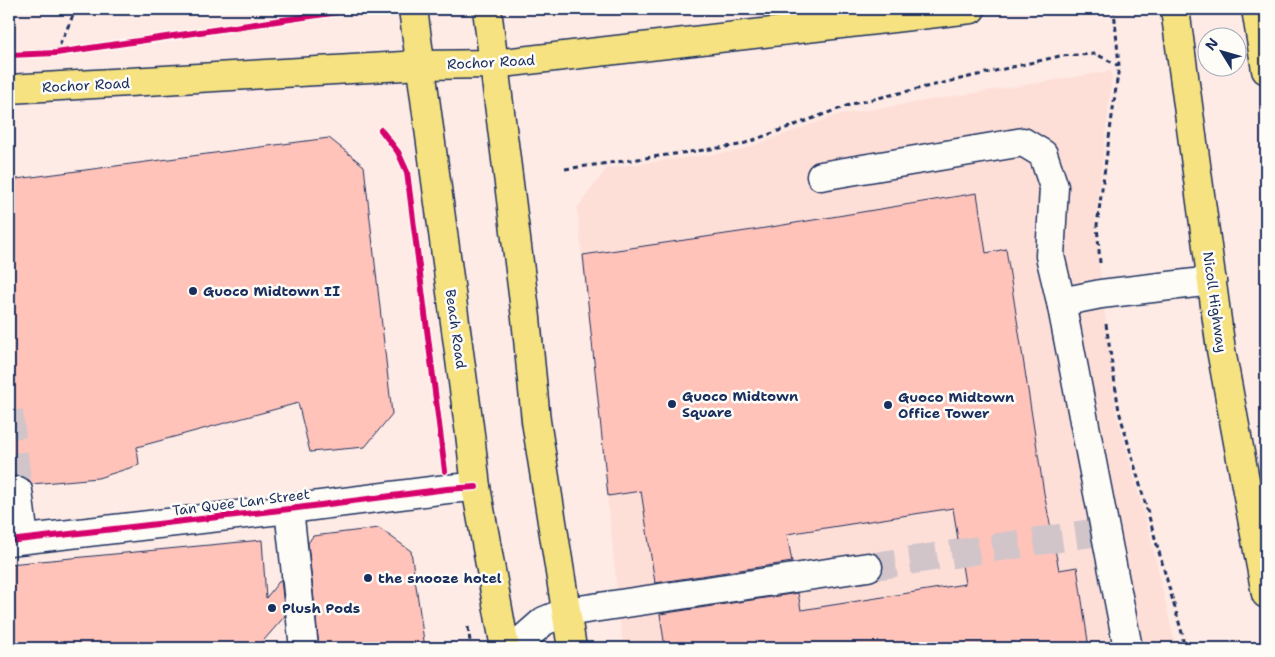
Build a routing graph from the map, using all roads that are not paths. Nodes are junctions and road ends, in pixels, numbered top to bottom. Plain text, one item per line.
1 (413, 9) edge
2 (487, 9) edge
3 (968, 9) edge
4 (1175, 9) edge
5 (1256, 9) edge
6 (494, 64) junction
7 (421, 65) junction
8 (1266, 70) edge
9 (9, 90) edge
10 (821, 176) dead end
11 (1212, 281) junction
12 (1061, 302) junction
13 (476, 487) junction
14 (18, 491) tunnel mouth
15 (289, 509) junction
16 (16, 540) edge
17 (868, 567) tunnel mouth
18 (1266, 594) edge
19 (566, 612) junction
20 (304, 648) edge
21 (504, 648) edge
22 (515, 648) edge
23 (572, 648) edge
24 (1128, 648) edge

1 - 7 main road, Beach Road
2 - 6 main road
3 - 6 main road, Rochor Road
4 - 11 main road, Nicoll Highway
5 - 8 main road
6 - 7 main road, Rochor Road
6 - 19 main road
7 - 9 main road, Rochor Road
7 - 13 main road, Beach Road
10 - 12 street
11 - 12 street
11 - 18 main road, Nicoll Highway
12 - 24 street
13 - 15 street, Tan Quee Lan Street
13 - 21 main road, Beach Road
14 - 16 street
15 - 16 street, Tan Quee Lan Street
15 - 20 street
17 - 19 street
19 - 22 street
19 - 23 main road

